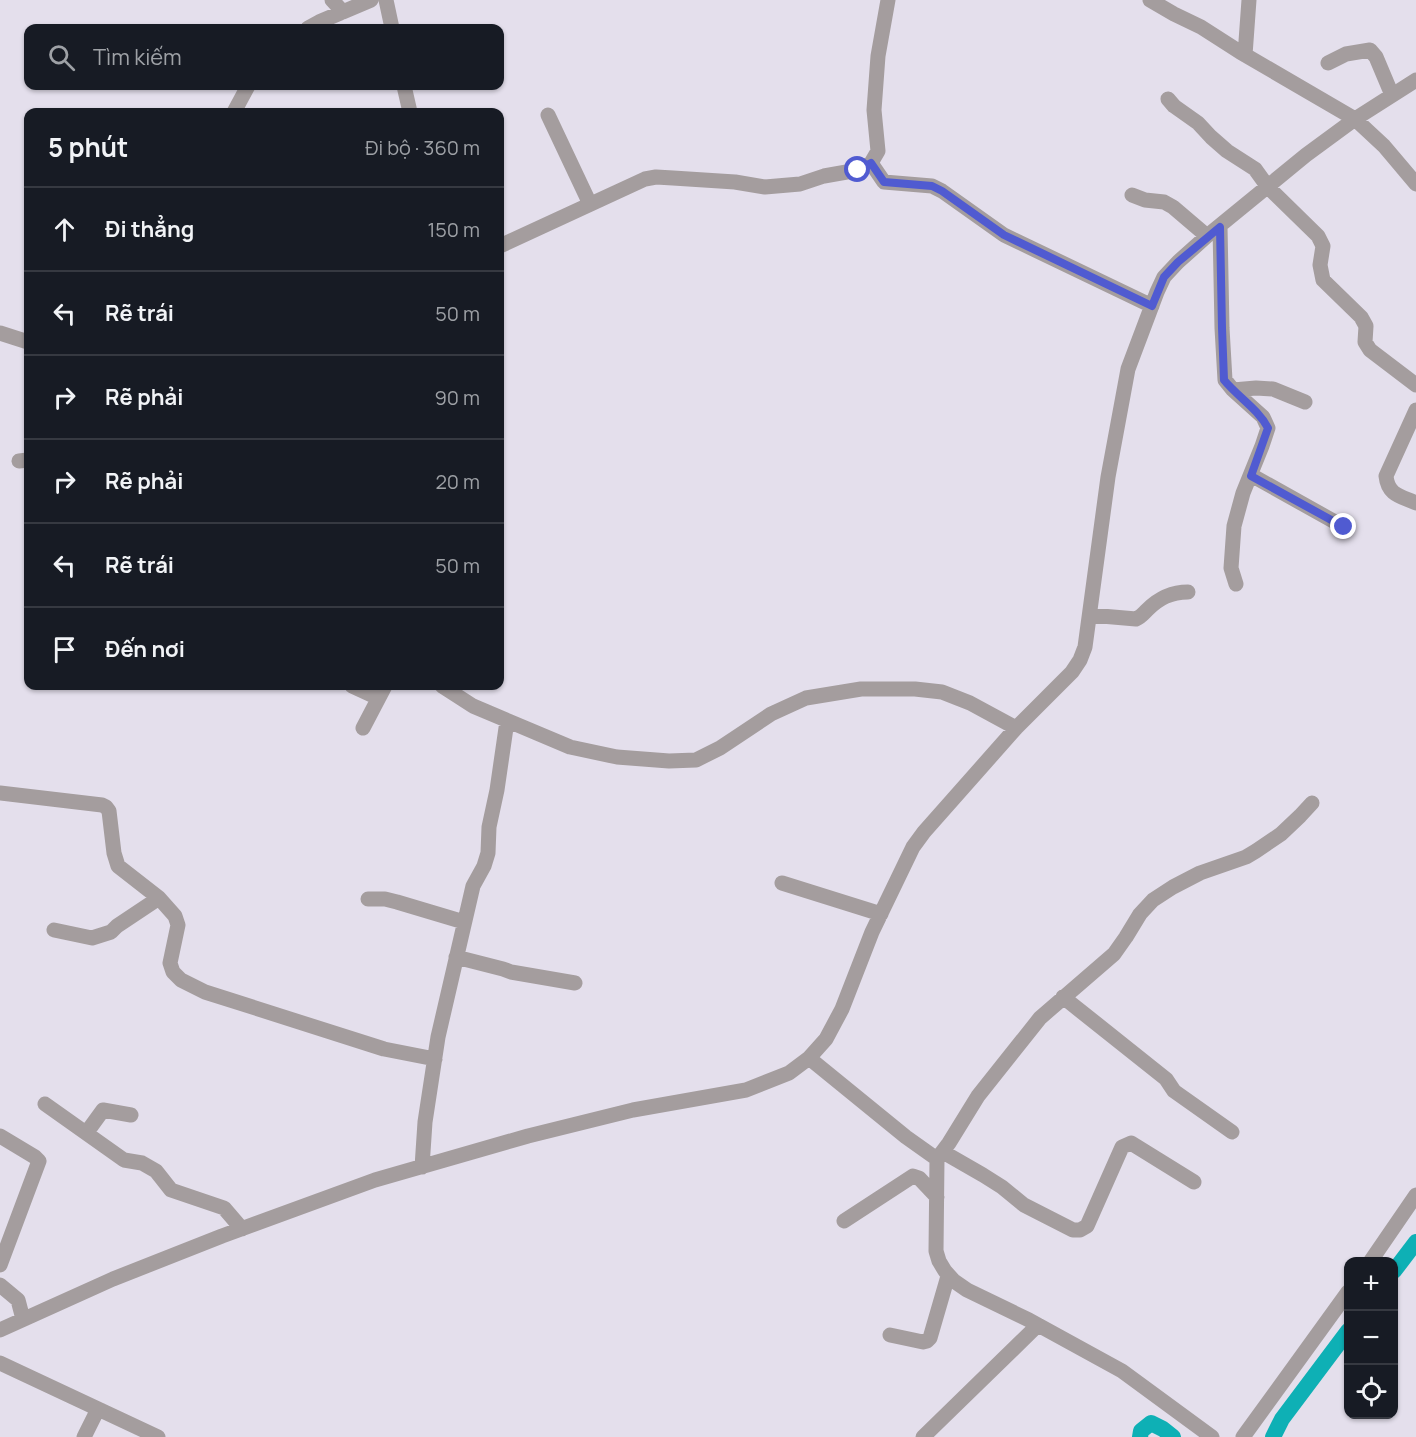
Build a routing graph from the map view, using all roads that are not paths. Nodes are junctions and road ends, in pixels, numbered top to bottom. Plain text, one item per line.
1 (332, 0) edge
2 (371, 0) edge
3 (386, 0) edge
4 (888, 0) edge
5 (1150, 0) edge
6 (1249, 0) edge
7 (343, 12) junction
8 (315, 24) edge
9 (391, 24) edge
10 (1245, 55) junction
11 (1328, 63) dead end
12 (1416, 80) edge
13 (246, 90) edge
14 (405, 90) edge
15 (1392, 95) junction
16 (1168, 99) dead end
17 (236, 108) edge
18 (409, 108) edge
19 (548, 115) dead end
20 (1355, 119) junction
21 (871, 163) junction
22 (1416, 184) edge
23 (1268, 187) junction
24 (1132, 195) dead end
25 (590, 204) junction
26 (1220, 227) junction
27 (1207, 236) junction
28 (504, 244) edge
29 (1152, 306) junction
30 (0, 333) edge
31 (24, 341) edge
32 (1416, 386) edge
33 (1233, 390) junction
34 (1305, 402) dead end
35 (1416, 410) edge
36 (1251, 476) junction
37 (1416, 503) edge
38 (1344, 527) dead end
39 (1236, 584) dead end
40 (1188, 592) dead end
41 (1090, 615) junction
42 (448, 690) edge
43 (382, 692) edge
44 (507, 721) junction
45 (363, 728) dead end
46 (1016, 728) junction
47 (0, 793) edge
48 (1312, 803) dead end
49 (782, 884) dead end
50 (159, 898) junction
51 (368, 899) dead end
52 (881, 914) junction
53 (464, 922) junction
54 (54, 930) dead end
55 (456, 957) junction
56 (576, 983) dead end
57 (1063, 997) junction
58 (809, 1058) junction
59 (435, 1059) junction
60 (45, 1104) dead end
61 (131, 1115) dead end
62 (87, 1132) junction
63 (1232, 1132) dead end
64 (0, 1136) edge
65 (940, 1155) junction
66 (422, 1167) junction
67 (1194, 1182) dead end
68 (1416, 1195) edge
69 (937, 1197) junction
70 (844, 1221) dead end
71 (242, 1229) junction
72 (1373, 1257) edge
73 (0, 1265) edge
74 (948, 1276) junction
75 (0, 1285) edge
76 (1344, 1298) edge
77 (23, 1319) junction
78 (1038, 1325) junction
79 (0, 1330) edge
80 (890, 1335) dead end
81 (0, 1363) edge
82 (98, 1409) junction
83 (84, 1437) edge
84 (158, 1437) edge
85 (923, 1437) edge
86 (1212, 1437) edge
87 (1243, 1437) edge

1 - 7 street
2 - 7 street
3 - 9 street
4 - 21 street
5 - 10 street
6 - 10 street
7 - 8 street
10 - 20 street
11 - 15 street
12 - 15 street
13 - 17 street
14 - 18 street
15 - 20 street
16 - 23 street
19 - 25 street
20 - 22 street
20 - 23 street
21 - 25 street
21 - 29 street
23 - 26 street
23 - 32 street
24 - 27 street
25 - 28 street
26 - 27 street
26 - 33 street
27 - 29 street
29 - 41 street
30 - 31 street
33 - 34 street
33 - 36 street
35 - 37 street
36 - 38 street
36 - 39 street
40 - 41 street
41 - 46 street
42 - 44 street
43 - 45 street
44 - 46 street
44 - 53 street
46 - 52 street
47 - 50 street
48 - 57 street
49 - 52 street
50 - 54 street
50 - 59 street
51 - 53 street
52 - 58 street
53 - 55 street
55 - 56 street
55 - 59 street
57 - 63 street
57 - 65 street
58 - 65 street
58 - 66 street
59 - 66 street
60 - 62 street
61 - 62 street
62 - 71 street
64 - 73 street
65 - 67 street
65 - 69 street
66 - 71 street
68 - 72 street
69 - 70 street
69 - 74 street
71 - 77 street
74 - 78 street
74 - 80 street
75 - 77 street
76 - 87 street
77 - 79 street
78 - 85 street
78 - 86 street
81 - 82 street
82 - 83 street
82 - 84 street

